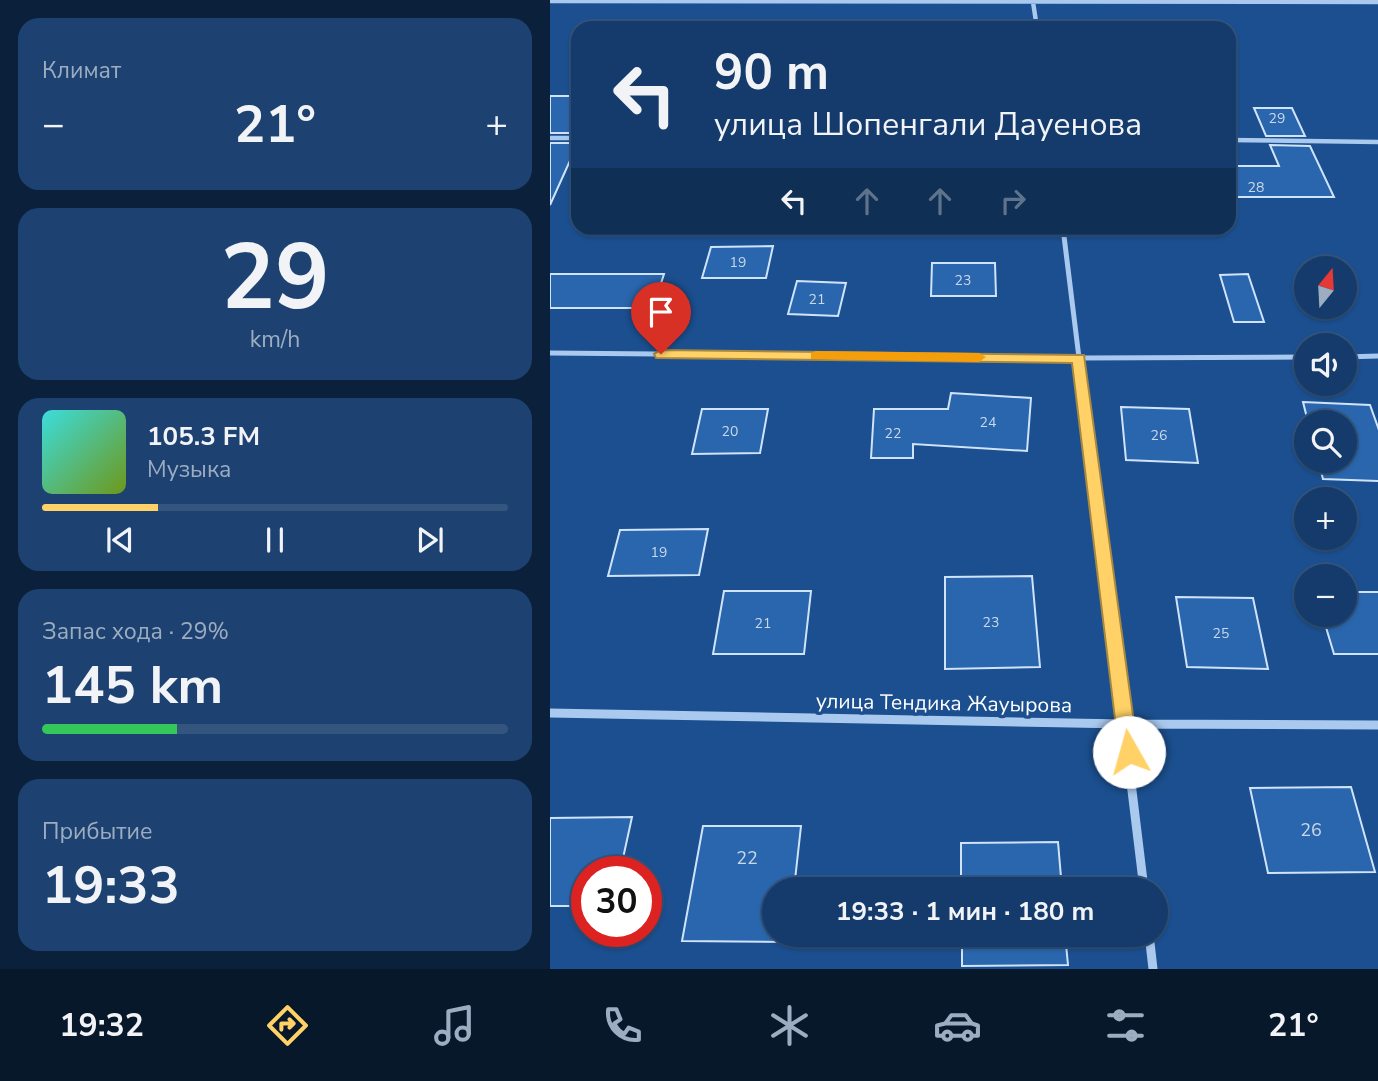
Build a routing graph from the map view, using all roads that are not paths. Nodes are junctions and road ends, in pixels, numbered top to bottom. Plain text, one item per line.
1 (550, 1) edge
2 (1033, 2) edge
3 (1378, 2) edge
4 (1036, 21) edge
5 (550, 138) edge
6 (571, 138) edge
7 (1236, 140) edge
8 (1378, 142) edge
9 (1064, 235) edge
10 (550, 353) edge
11 (1357, 356) edge
12 (1378, 356) edge
13 (1294, 357) edge
14 (1079, 358) junction
15 (550, 713) edge
16 (1125, 724) junction
17 (1378, 724) edge
18 (1143, 877) edge
19 (1150, 947) edge
20 (1153, 969) edge

1 - 2 street
2 - 3 street
2 - 4 street
5 - 6 street
7 - 8 street
9 - 14 street
10 - 14 street
11 - 12 street
13 - 14 street
14 - 16 street
15 - 16 street, улица Тендика Жауырова
16 - 17 street, улица Тендика Жауырова
16 - 18 street
19 - 20 street

